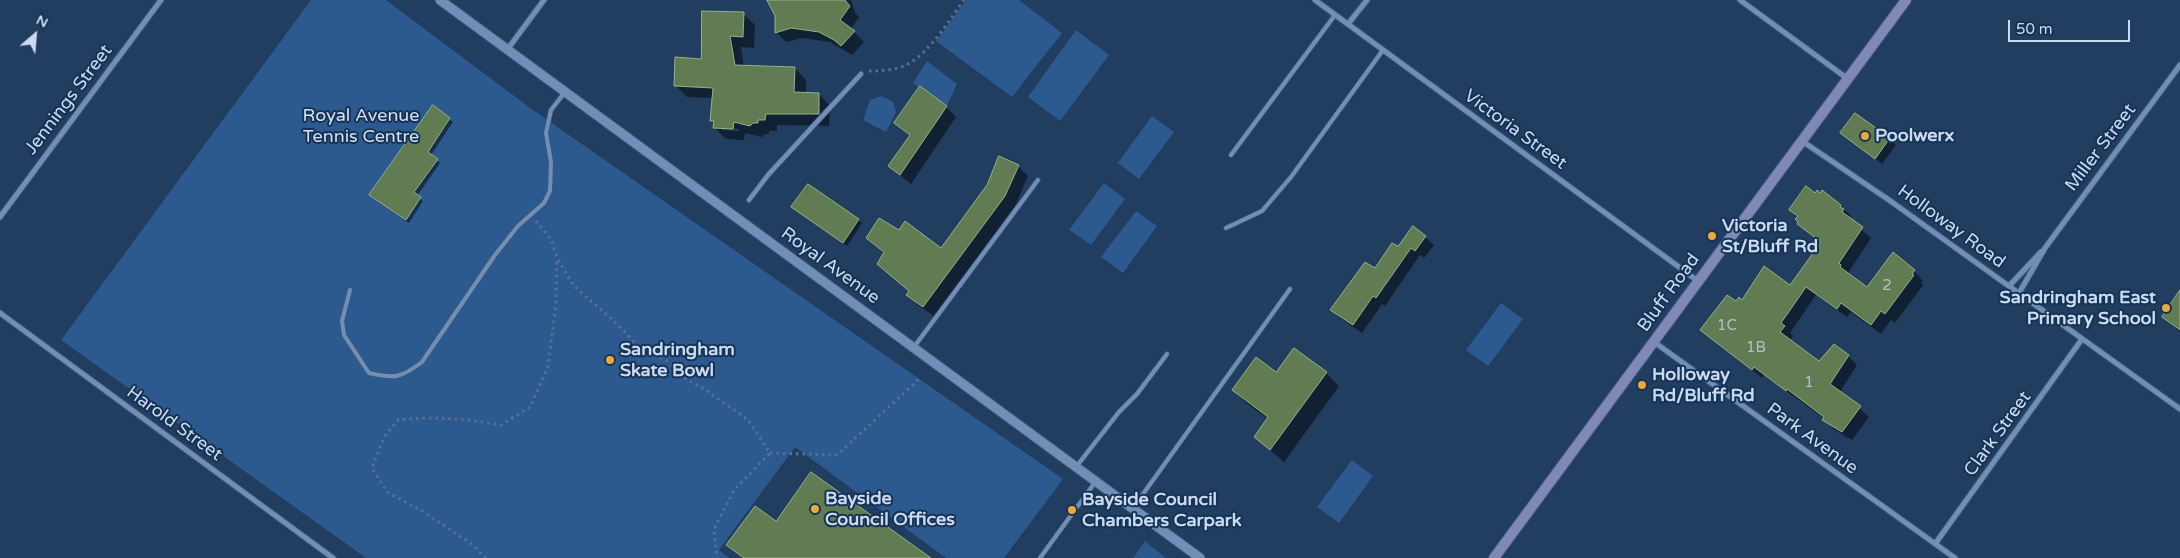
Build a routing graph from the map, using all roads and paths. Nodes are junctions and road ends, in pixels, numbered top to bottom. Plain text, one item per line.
1 (161, 0) edge
2 (440, 0) edge
3 (544, 0) edge
4 (964, 0) edge
5 (1315, 0) edge
6 (1367, 0) edge
7 (1740, 0) edge
8 (1906, 0) edge
9 (1335, 15) junction
10 (1348, 24) junction
11 (507, 50) junction
12 (1383, 50) junction
13 (2180, 65) edge
14 (861, 74) joint
15 (1848, 79) junction
16 (565, 92) junction
17 (1802, 141) junction
18 (1231, 155) dead end
19 (1038, 180) dead end
20 (748, 200) dead end
21 (531, 214) junction
22 (0, 217) edge
23 (1226, 228) dead end
24 (2044, 248) junction
25 (558, 258) junction
26 (1698, 281) junction
27 (2009, 286) junction
28 (1290, 289) dead end
29 (350, 290) dead end
30 (2019, 293) junction
31 (0, 313) edge
32 (2082, 339) junction
33 (1653, 342) junction
34 (913, 347) junction
35 (1167, 354) dead end
36 (920, 379) dead end
37 (2180, 409) edge
38 (770, 453) junction
39 (1076, 467) junction
40 (1096, 481) junction
41 (1132, 508) junction
42 (1935, 544) junction
43 (1499, 556) edge
44 (333, 558) edge
45 (486, 558) edge
46 (717, 558) edge
47 (1040, 558) edge
48 (1200, 558) edge
49 (1955, 558) edge

1 - 22 street, Jennings Street
2 - 11 street, Royal Avenue
3 - 11 street
4 - 14 path
5 - 9 street, Victoria Street
6 - 10 street
7 - 15 street
8 - 15 main road, Bluff Road
9 - 10 street, Victoria Street
9 - 18 lane
10 - 12 street, Victoria Street
11 - 16 street, Royal Avenue
12 - 23 lane
12 - 26 street, Victoria Street
13 - 24 street, Miller Street
14 - 20 street
15 - 17 main road, Bluff Road
16 - 21 lane
16 - 34 street, Royal Avenue
17 - 26 main road, Bluff Road
17 - 27 street, Holloway Road
19 - 34 lane
21 - 25 path
21 - 29 lane
24 - 27 street, Miller Street
24 - 30 street, Miller Street
25 - 38 path
25 - 45 path
26 - 33 main road, Bluff Road
27 - 30 street, Holloway Road
28 - 41 lane
30 - 32 street, Holloway Road
31 - 44 street, Harold Street
32 - 37 street, Holloway Road
32 - 42 street, Clark Street
33 - 42 street, Park Avenue
33 - 43 main road, Bluff Road
34 - 39 street, Royal Avenue
35 - 39 lane
36 - 38 path
38 - 46 path
39 - 40 street, Royal Avenue
40 - 41 street, Royal Avenue
40 - 47 lane
41 - 48 street, Royal Avenue
42 - 49 street, Park Avenue

